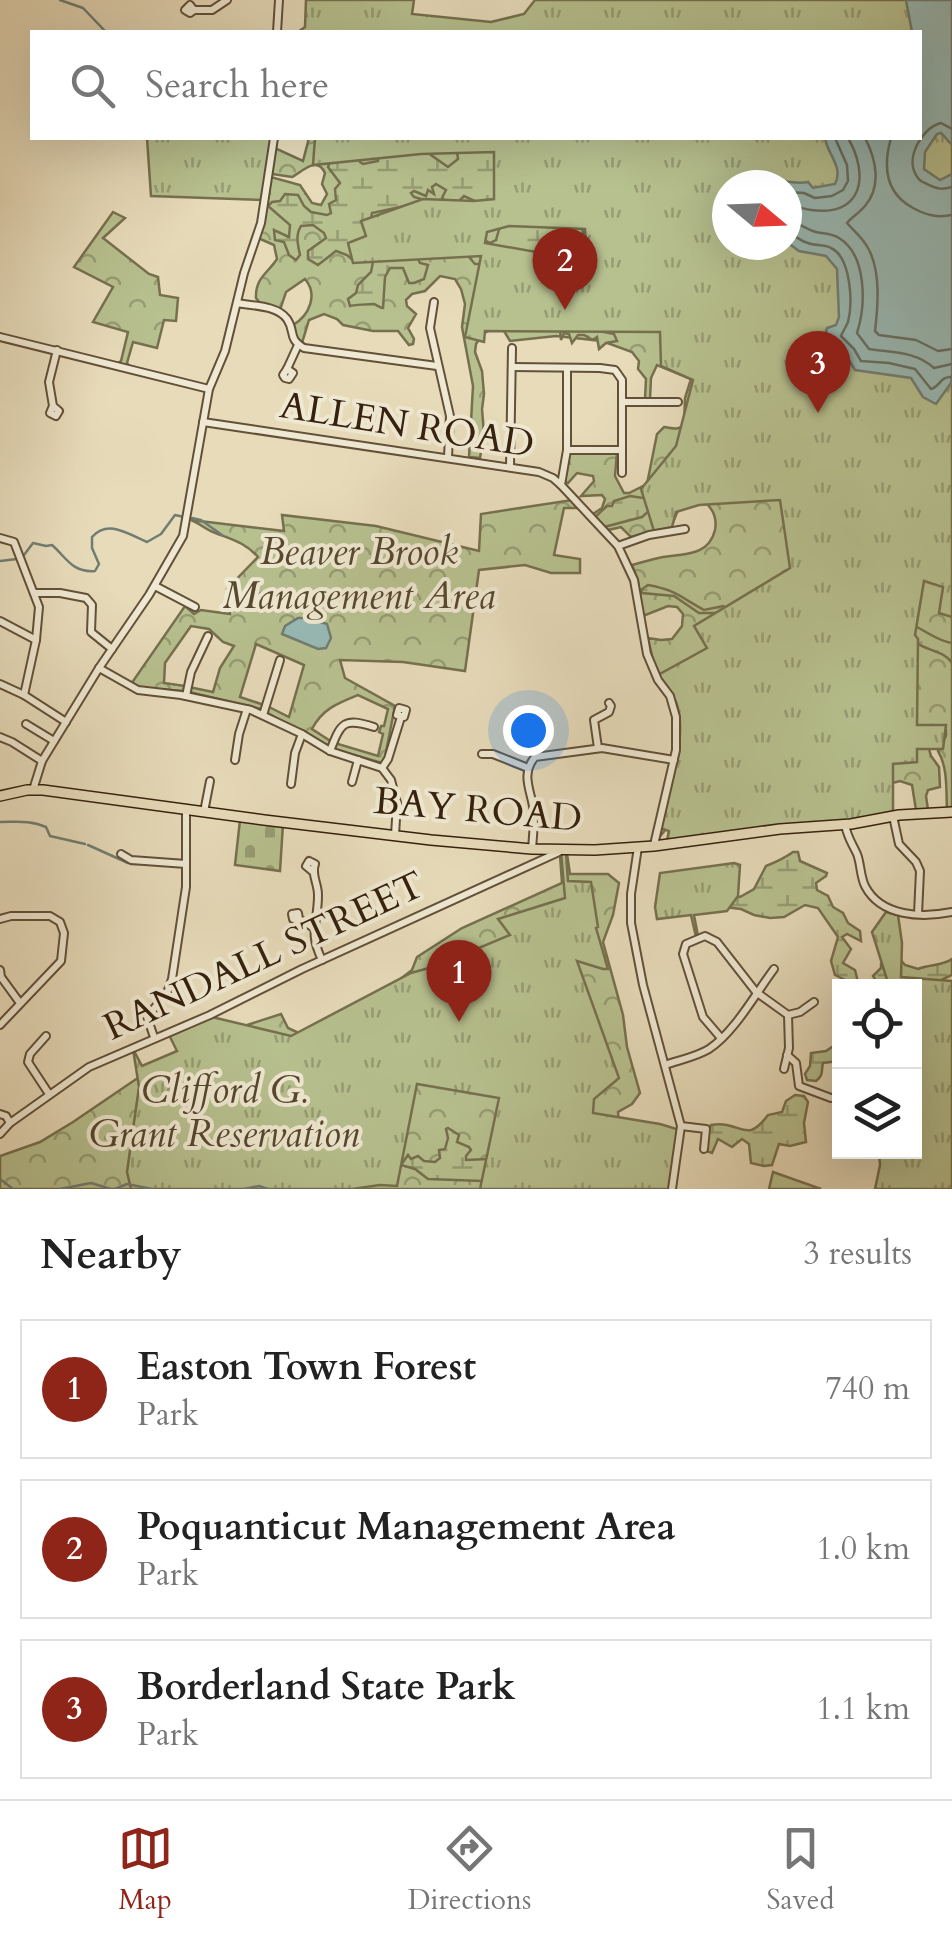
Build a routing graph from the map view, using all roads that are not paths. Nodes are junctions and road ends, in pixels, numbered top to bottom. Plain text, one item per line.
1 (227, 0) edge
2 (279, 0) edge
3 (194, 10) dead end
4 (277, 30) edge
5 (274, 140) edge
6 (434, 302) dead end
7 (237, 303) junction
8 (0, 338) edge
9 (298, 345) junction
10 (512, 348) dead end
11 (58, 350) junction
12 (437, 366) junction
13 (512, 367) junction
14 (567, 368) junction
15 (287, 370) dead end
16 (209, 389) junction
17 (622, 402) junction
18 (678, 402) dead end
19 (52, 406) dead end
20 (203, 422) junction
21 (566, 450) junction
22 (621, 450) junction
23 (448, 457) junction
24 (510, 467) junction
25 (622, 473) dead end
26 (561, 485) junction
27 (685, 529) dead end
28 (0, 538) edge
29 (618, 546) junction
30 (154, 586) junction
31 (35, 593) junction
32 (195, 607) dead end
33 (0, 621) edge
34 (208, 636) dead end
35 (36, 640) junction
36 (112, 649) junction
37 (280, 660) dead end
38 (99, 668) junction
39 (0, 684) edge
40 (24, 696) junction
41 (186, 696) junction
42 (609, 702) dead end
43 (246, 708) junction
44 (263, 715) junction
45 (401, 717) dead end
46 (66, 722) junction
47 (26, 724) dead end
48 (374, 727) dead end
49 (302, 734) junction
50 (0, 735) edge
51 (54, 741) junction
52 (598, 748) junction
53 (330, 752) junction
54 (482, 754) dead end
55 (235, 760) dead end
56 (358, 760) junction
57 (674, 760) junction
58 (42, 761) junction
59 (382, 768) junction
60 (528, 768) junction
61 (210, 780) dead end
62 (352, 782) dead end
63 (291, 784) dead end
64 (33, 790) junction
65 (0, 796) edge
66 (186, 809) junction
67 (204, 812) junction
68 (952, 812) edge
69 (893, 816) junction
70 (845, 824) junction
71 (395, 835) junction
72 (654, 846) junction
73 (638, 847) junction
74 (532, 849) junction
75 (564, 849) junction
76 (121, 854) dead end
77 (186, 864) junction
78 (312, 870) dead end
79 (952, 912) edge
80 (918, 914) junction
81 (299, 919) dead end
82 (0, 920) edge
83 (314, 928) junction
84 (322, 960) junction
85 (774, 969) dead end
86 (0, 975) edge
87 (756, 992) junction
88 (814, 1002) dead end
89 (20, 1003) junction
90 (788, 1015) junction
91 (0, 1025) edge
92 (46, 1036) dead end
93 (154, 1038) junction
94 (721, 1038) junction
95 (787, 1055) junction
96 (664, 1064) junction
97 (784, 1069) dead end
98 (49, 1094) junction
99 (831, 1098) dead end
100 (0, 1114) edge
101 (10, 1123) junction
102 (681, 1126) junction
103 (0, 1134) edge
104 (704, 1149) dead end
105 (672, 1189) edge

1 - 3 street
2 - 4 street
5 - 7 street
6 - 12 street
7 - 9 street
7 - 16 street
8 - 11 street
9 - 12 street
9 - 15 street
10 - 13 street
11 - 16 street
11 - 19 street
12 - 23 street
13 - 14 street
13 - 24 street
14 - 17 street
14 - 21 street
16 - 20 street
17 - 18 street
17 - 22 street
20 - 23 street, ALLEN ROAD
20 - 30 street
21 - 22 street
21 - 26 street
22 - 25 street
23 - 24 street, ALLEN ROAD
24 - 26 street, ALLEN ROAD
26 - 29 street, ALLEN ROAD
27 - 29 street
28 - 31 street
29 - 57 street, ALLEN ROAD
30 - 32 street
30 - 36 street
31 - 35 street
31 - 36 street
33 - 35 street
34 - 41 street
35 - 40 street
36 - 38 street
37 - 44 street
38 - 41 street
38 - 46 street
39 - 40 street
40 - 46 street
41 - 43 street
42 - 52 street
43 - 44 street
43 - 55 street
44 - 49 street
45 - 59 street
46 - 51 street
47 - 51 street
48 - 53 street
49 - 53 street
49 - 63 street
50 - 58 street
51 - 58 street
52 - 57 street
52 - 60 street
53 - 56 street
54 - 60 street
56 - 59 street
56 - 62 street
57 - 72 street, ALLEN ROAD
58 - 64 street
59 - 71 street
60 - 74 street
61 - 67 street
64 - 65 main road, BAY ROAD
64 - 66 main road, BAY ROAD
66 - 67 main road, BAY ROAD
66 - 77 street
67 - 71 main road, BAY ROAD
68 - 69 main road, BAY ROAD
69 - 70 main road, BAY ROAD
69 - 80 street
70 - 72 main road, BAY ROAD
70 - 80 street
71 - 74 main road, BAY ROAD
72 - 73 main road, BAY ROAD
73 - 75 main road, BAY ROAD
73 - 96 street
74 - 75 main road, BAY ROAD
75 - 84 street, RANDALL STREET
76 - 77 street
77 - 93 street
78 - 83 street
79 - 80 street
81 - 83 street
82 - 89 street
83 - 84 street
84 - 93 street, RANDALL STREET
85 - 87 street
86 - 89 street
87 - 90 street
87 - 94 street
87 - 94 street
88 - 90 street
89 - 91 street
90 - 95 street
92 - 98 street
93 - 98 street, RANDALL STREET
94 - 96 street
95 - 97 street
95 - 99 street
96 - 102 street
98 - 101 street, RANDALL STREET
100 - 101 street
101 - 103 street, RANDALL STREET
102 - 104 street
102 - 105 street

